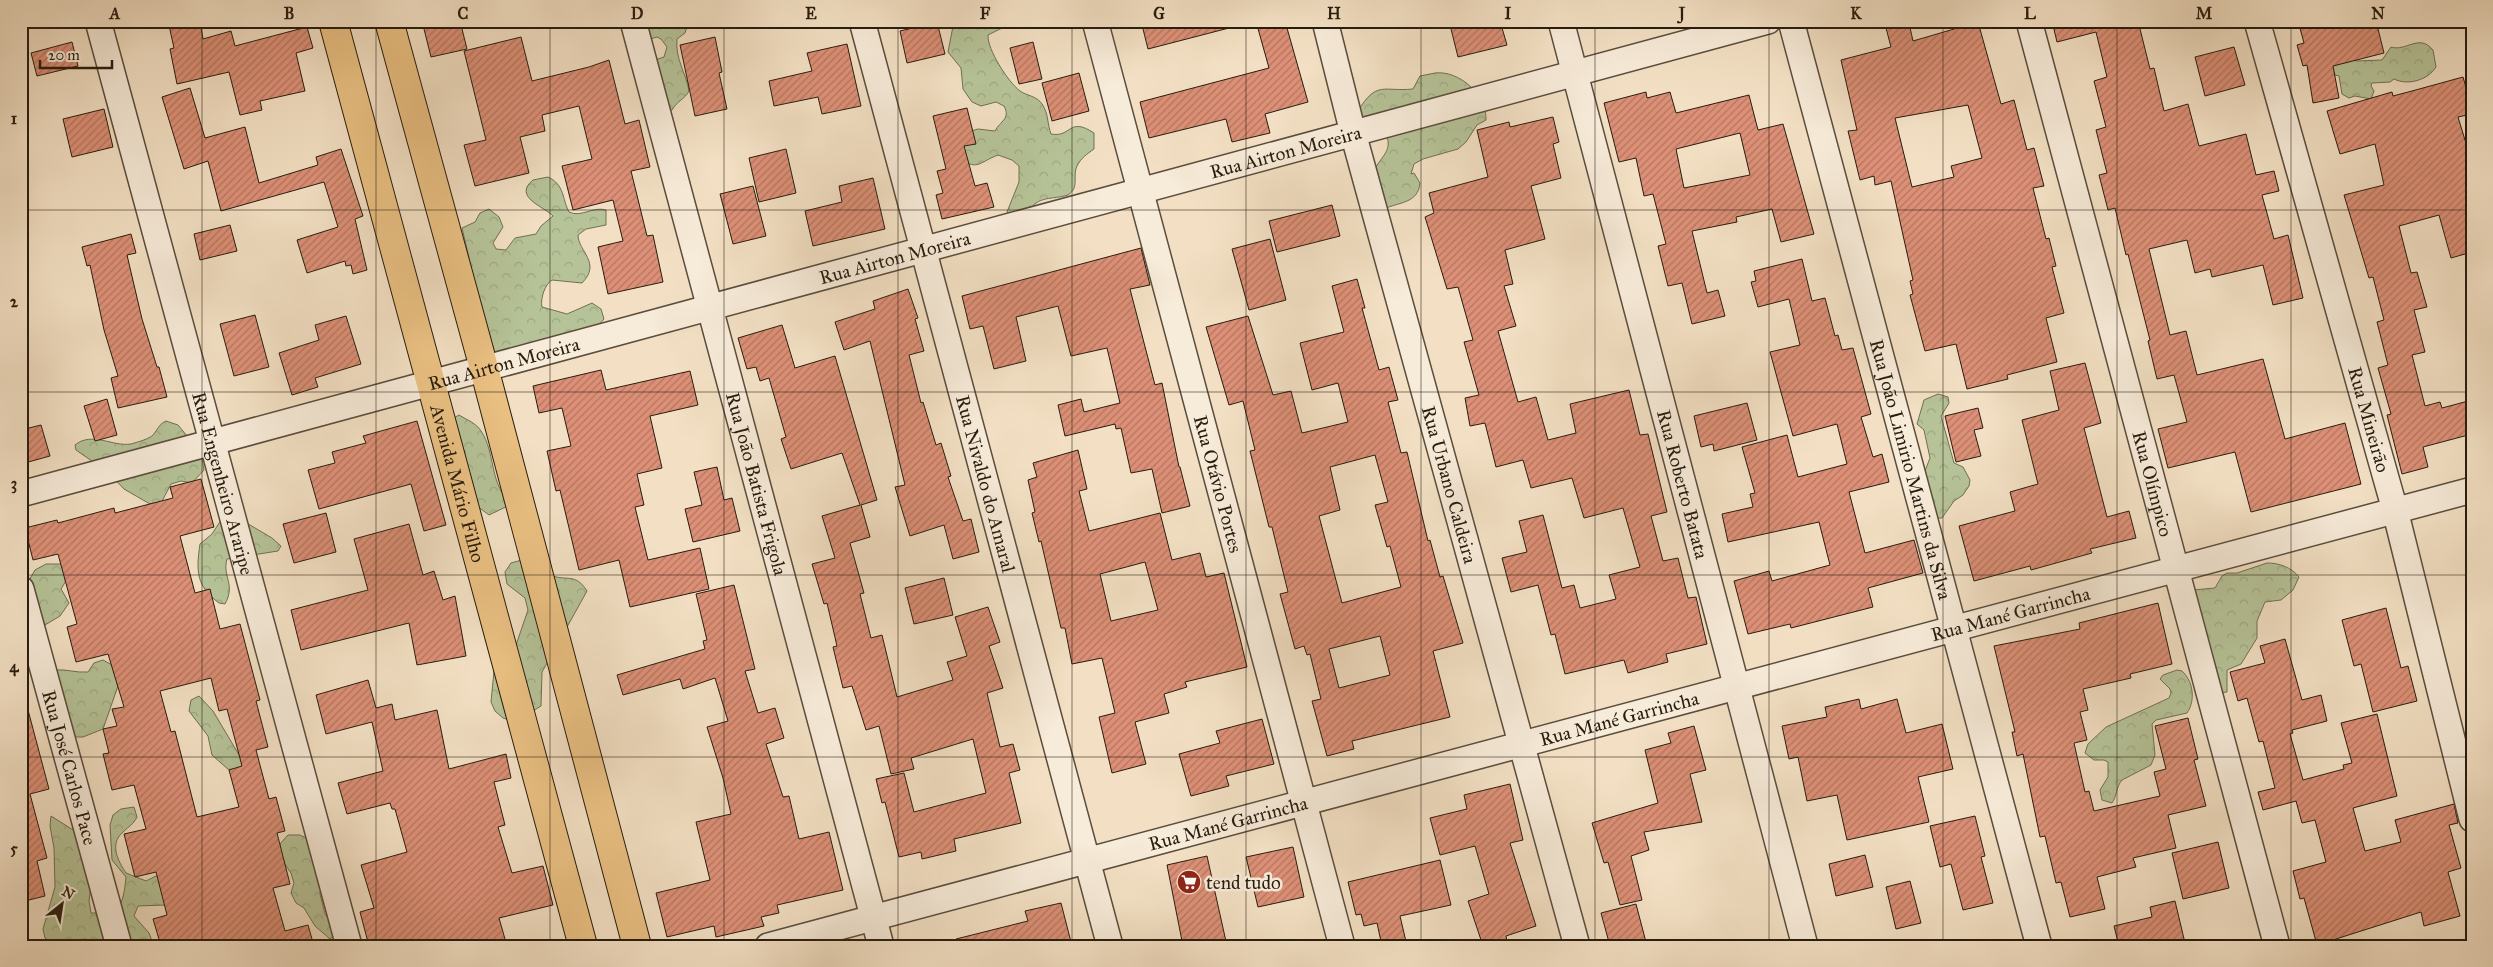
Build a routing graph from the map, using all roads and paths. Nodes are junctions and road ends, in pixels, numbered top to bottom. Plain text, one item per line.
1 (98, 21) edge
2 (333, 21) edge
3 (389, 21) edge
4 (633, 21) edge
5 (862, 21) edge
6 (1095, 21) edge
7 (1325, 21) edge
8 (1561, 21) edge
9 (1768, 21) edge
10 (1791, 21) edge
11 (2029, 21) edge
12 (2257, 21) edge
13 (1574, 74) junction
14 (1353, 133) junction
15 (1140, 191) junction
16 (923, 250) junction
17 (710, 307) junction
18 (484, 368) junction
19 (432, 382) junction
20 (212, 442) junction
21 (2472, 490) edge
22 (21, 494) edge
23 (2395, 510) junction
24 (2176, 569) junction
25 (21, 589) edge
26 (1954, 628) junction
27 (1736, 687) junction
28 (1522, 744) junction
29 (1303, 802) junction
30 (2472, 819) edge
31 (1087, 860) junction
32 (873, 918) junction
33 (118, 946) edge
34 (349, 946) edge
35 (583, 946) edge
36 (637, 946) edge
37 (768, 946) edge
38 (881, 946) edge
39 (1110, 946) edge
40 (1342, 946) edge
41 (1577, 946) edge
42 (1805, 946) edge
43 (2039, 946) edge
44 (2278, 946) edge

1 - 20 street, Rua Engenheiro Araripe
2 - 19 main road, Avenida Mário Filho
3 - 18 main road
4 - 17 street, Rua João Batista Frigola
5 - 16 street, Rua Nivaldo do Amaral
6 - 15 street, Rua Otávio Portes
7 - 14 street, Rua Urbano Caldeira
8 - 13 street, Rua Roberto Batata
9 - 13 street, Rua Airton Moreira
10 - 26 street, Rua João Limirio Martins da Silva
11 - 24 street, Rua Olímpico
12 - 23 street, Rua Mineirão
13 - 14 street, Rua Airton Moreira
13 - 27 street, Rua Roberto Batata
14 - 15 street, Rua Airton Moreira
14 - 28 street, Rua Urbano Caldeira
15 - 16 street, Rua Airton Moreira
15 - 29 street, Rua Otávio Portes
16 - 17 street, Rua Airton Moreira
16 - 31 street, Rua Nivaldo do Amaral
17 - 18 street, Rua Airton Moreira
17 - 32 street, Rua João Batista Frigola
18 - 19 street, Rua Airton Moreira
18 - 36 main road
19 - 20 street, Rua Airton Moreira
19 - 35 main road, Avenida Mário Filho
20 - 22 street, Rua Airton Moreira
20 - 34 street, Rua Engenheiro Araripe
21 - 23 street, Rua Mané Garrincha
23 - 24 street, Rua Mané Garrincha
23 - 30 street, Rua Mineirão
24 - 26 street, Rua Mané Garrincha
24 - 44 street, Rua Olímpico
25 - 33 street, Rua José Carlos Pace
26 - 27 street, Rua Mané Garrincha
26 - 43 street, Rua João Limirio Martins da Silva
27 - 28 street, Rua Mané Garrincha
27 - 42 street, Rua Roberto Batata
28 - 29 street, Rua Mané Garrincha
28 - 41 street, Rua Urbano Caldeira
29 - 31 street, Rua Mané Garrincha
29 - 40 street, Rua Otávio Portes
31 - 32 street, Rua Mané Garrincha
31 - 39 street, Rua Nivaldo do Amaral
32 - 37 street, Rua Mané Garrincha
32 - 38 street, Rua João Batista Frigola

